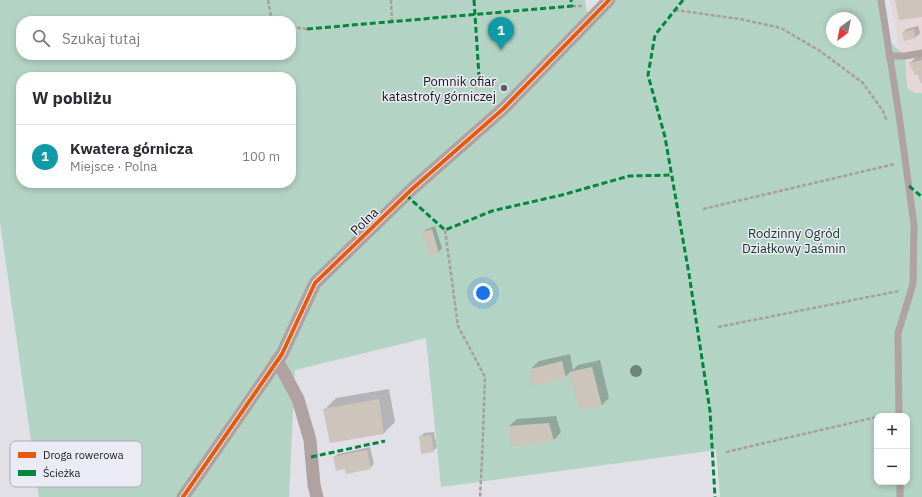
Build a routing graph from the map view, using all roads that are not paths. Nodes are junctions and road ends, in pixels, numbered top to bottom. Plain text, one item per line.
1 (609, 0) edge
2 (881, 0) edge
3 (922, 53) edge
4 (889, 56) junction
5 (277, 360) junction
6 (899, 413) edge
7 (900, 485) edge
8 (183, 497) edge
9 (317, 497) edge
10 (900, 497) edge

1 - 5 street, Polna
2 - 4 lane
3 - 4 lane
4 - 6 lane
5 - 8 street, Polna
5 - 9 street
7 - 10 lane

